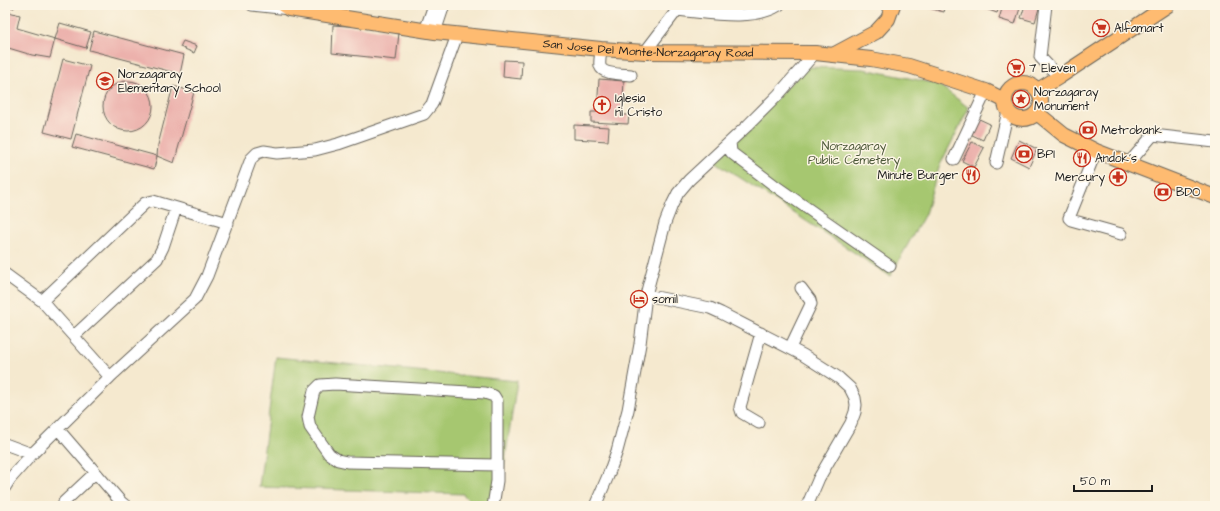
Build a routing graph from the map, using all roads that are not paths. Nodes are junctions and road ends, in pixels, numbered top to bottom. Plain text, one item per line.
1 (252, 5) edge
2 (434, 5) edge
3 (444, 5) edge
4 (780, 5) edge
5 (893, 5) edge
6 (1046, 5) edge
7 (1168, 5) edge
8 (286, 7) edge
9 (679, 7) edge
10 (430, 32) junction
11 (457, 35) junction
12 (601, 49) junction
13 (645, 52) junction
14 (815, 53) junction
15 (833, 55) junction
16 (631, 75) dead end
17 (1059, 77) junction
18 (1038, 90) junction
19 (986, 91) junction
20 (1006, 106) junction
21 (1037, 113) junction
22 (730, 142) junction
23 (1215, 142) edge
24 (1096, 151) junction
25 (954, 159) dead end
26 (996, 163) dead end
27 (1128, 164) junction
28 (1215, 197) edge
29 (176, 208) junction
30 (228, 223) junction
31 (1120, 234) dead end
32 (890, 266) dead end
33 (5, 274) edge
34 (802, 288) dead end
35 (646, 295) junction
36 (42, 301) junction
37 (761, 334) junction
38 (74, 336) junction
39 (790, 348) junction
40 (110, 377) junction
41 (759, 423) dead end
42 (58, 429) junction
43 (5, 444) edge
44 (32, 454) junction
45 (497, 465) junction
46 (95, 473) junction
47 (5, 487) edge
48 (64, 502) dead end
49 (126, 506) edge
50 (494, 506) edge
51 (595, 506) edge
52 (807, 506) edge

1 - 8 street
2 - 10 street
3 - 10 street
4 - 9 street
5 - 15 main road
6 - 17 street
7 - 17 main road
8 - 10 main road, San Jose Del Monte-Norzagaray Road
9 - 13 street
10 - 11 main road, San Jose Del Monte-Norzagaray Road
11 - 12 main road, San Jose Del Monte-Norzagaray Road
11 - 30 street
12 - 13 main road, San Jose Del Monte-Norzagaray Road
12 - 16 street
13 - 14 main road, San Jose Del Monte-Norzagaray Road
14 - 15 main road, San Jose Del Monte-Norzagaray Road
14 - 22 street
15 - 19 main road, San Jose Del Monte-Norzagaray Road
17 - 18 main road
18 - 20 main road
18 - 21 main road
19 - 20 main road, San Jose Del Monte-Norzagaray Road
19 - 25 street
20 - 21 main road
20 - 26 street
21 - 24 main road
22 - 32 street
22 - 35 street
23 - 27 street
24 - 27 main road
24 - 31 street
27 - 28 main road
29 - 30 street
29 - 36 street
29 - 38 street
30 - 40 street
33 - 36 street
34 - 39 street
35 - 37 street
35 - 51 street
36 - 38 street
37 - 39 street
37 - 41 street
38 - 40 street
39 - 52 street
40 - 42 street
42 - 44 street
42 - 46 street
43 - 44 street
44 - 47 street
45 - 45 street
45 - 50 street
46 - 48 street
46 - 49 street

